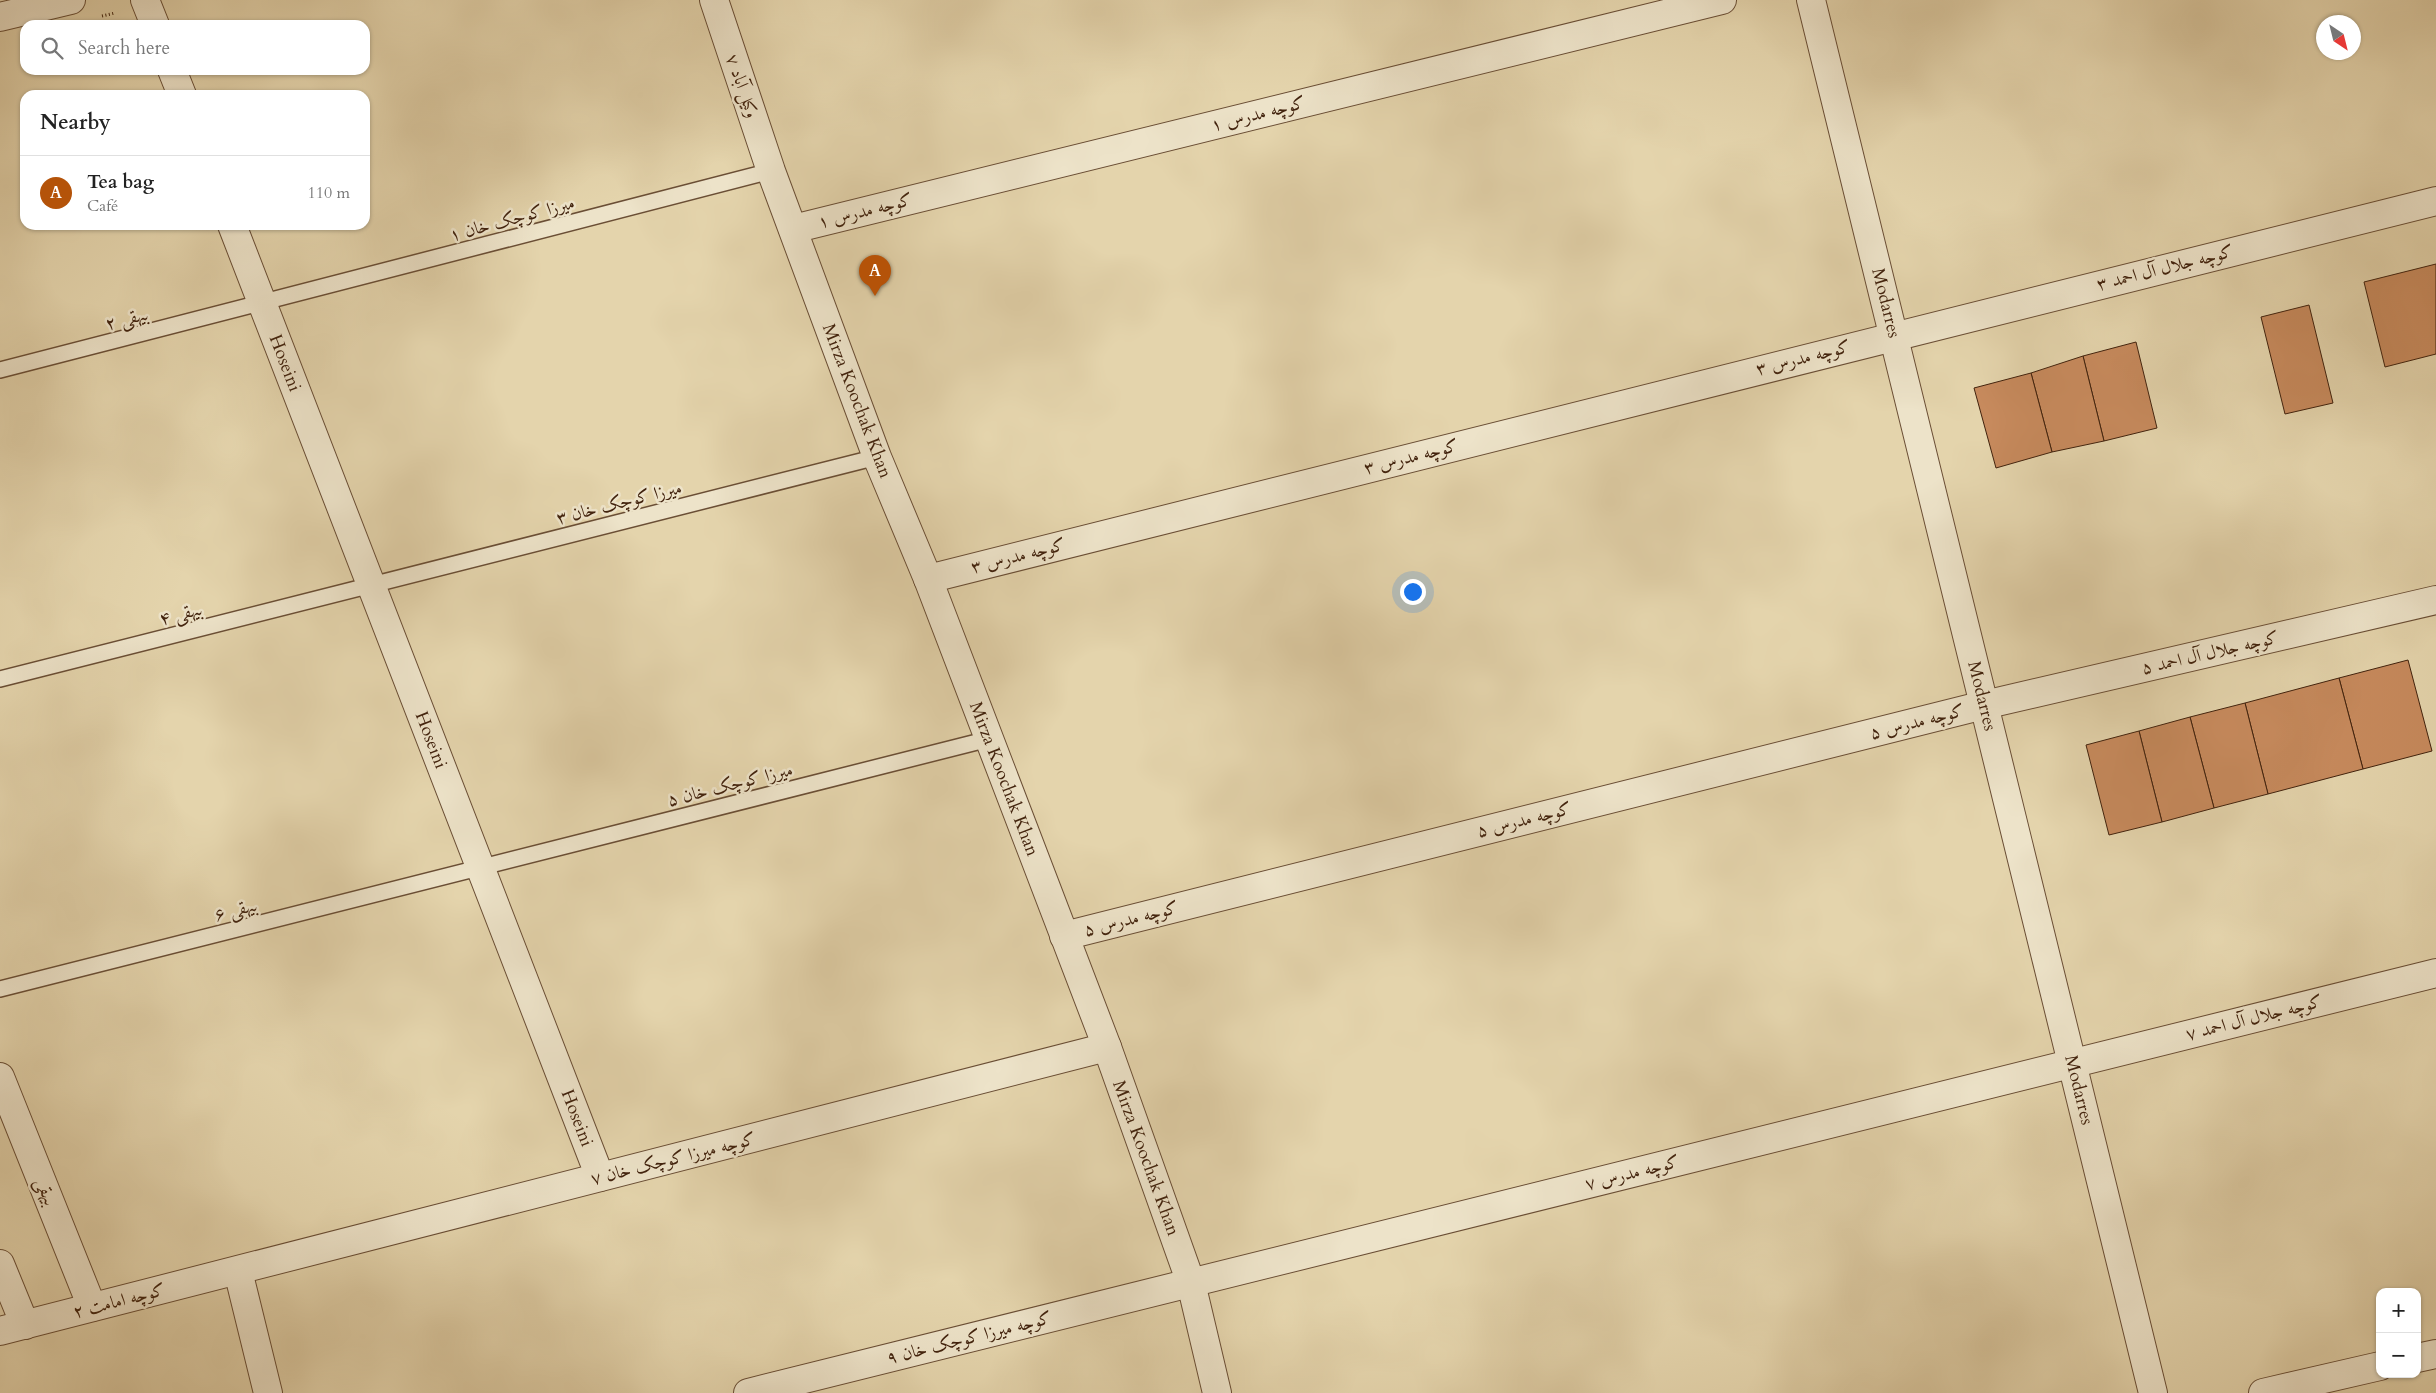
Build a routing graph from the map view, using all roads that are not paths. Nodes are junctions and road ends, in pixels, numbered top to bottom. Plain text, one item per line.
1 (71, 0) edge
2 (145, 0) edge
3 (714, 0) edge
4 (1722, 0) edge
5 (1811, 0) edge
6 (0, 17) edge
7 (153, 20) edge
8 (174, 75) edge
9 (180, 90) edge
10 (771, 171) junction
11 (2436, 201) edge
12 (793, 228) junction
13 (234, 230) edge
14 (262, 303) junction
15 (1894, 336) junction
16 (0, 370) edge
17 (877, 457) junction
18 (928, 579) junction
19 (371, 585) junction
20 (2436, 600) edge
21 (0, 679) edge
22 (1984, 705) junction
23 (989, 739) junction
24 (480, 867) junction
25 (1064, 936) junction
26 (2436, 973) edge
27 (0, 988) edge
28 (1107, 1047) junction
29 (2072, 1064) junction
30 (0, 1077) edge
31 (600, 1178) junction
32 (0, 1264) edge
33 (238, 1271) junction
34 (1191, 1283) junction
35 (92, 1307) junction
36 (12, 1328) edge
37 (2436, 1354) edge
38 (2421, 1357) edge
39 (2376, 1367) edge
40 (268, 1393) edge
41 (748, 1393) edge
42 (1217, 1393) edge
43 (2153, 1393) edge
44 (2263, 1393) edge

1 - 6 street
2 - 7 street
3 - 10 street, ۷ وکیل آباد
4 - 12 street, کوچه مدرس ۱
5 - 15 street, Modarres
8 - 9 street
10 - 12 street, Mirza Koochak Khan
10 - 14 lane, میرزا کوچک خان ۱
11 - 15 street, کوچه جلال آل احمد ۳
12 - 17 street, Mirza Koochak Khan
13 - 14 street, Hoseini
14 - 16 lane, بیهقی ۲
14 - 19 street, Hoseini
15 - 18 street, کوچه مدرس ۳
15 - 22 street, Modarres
17 - 18 street, Mirza Koochak Khan
17 - 19 lane, میرزا کوچک خان ۳
18 - 23 street, Mirza Koochak Khan
19 - 21 lane, بیهقی ۴
19 - 24 street, Hoseini
20 - 22 street, کوچه جلال آل احمد ۵
22 - 25 street, کوچه مدرس ۵
22 - 29 street, Modarres
23 - 24 lane, میرزا کوچک خان ۵
23 - 25 street, Mirza Koochak Khan
24 - 27 lane, بیهقی ۶
24 - 31 street, Hoseini
25 - 28 street, Mirza Koochak Khan
26 - 29 street, کوچه جلال آل احمد ۷
28 - 31 street, کوچه میرزا کوچک خان ۷
28 - 34 street, Mirza Koochak Khan
29 - 34 street, کوچه مدرس ۷
29 - 43 street, Modarres
30 - 35 street, بیهقی
31 - 33 street, کوچه میرزا کوچک خان ۷
32 - 36 street
33 - 35 street, کوچه امامت ۲
33 - 40 street
34 - 41 street, کوچه میرزا کوچک خان ۹
34 - 42 street, Mirza Koochak Khan
35 - 36 street, کوچه امامت ۲
37 - 38 street
39 - 44 street

